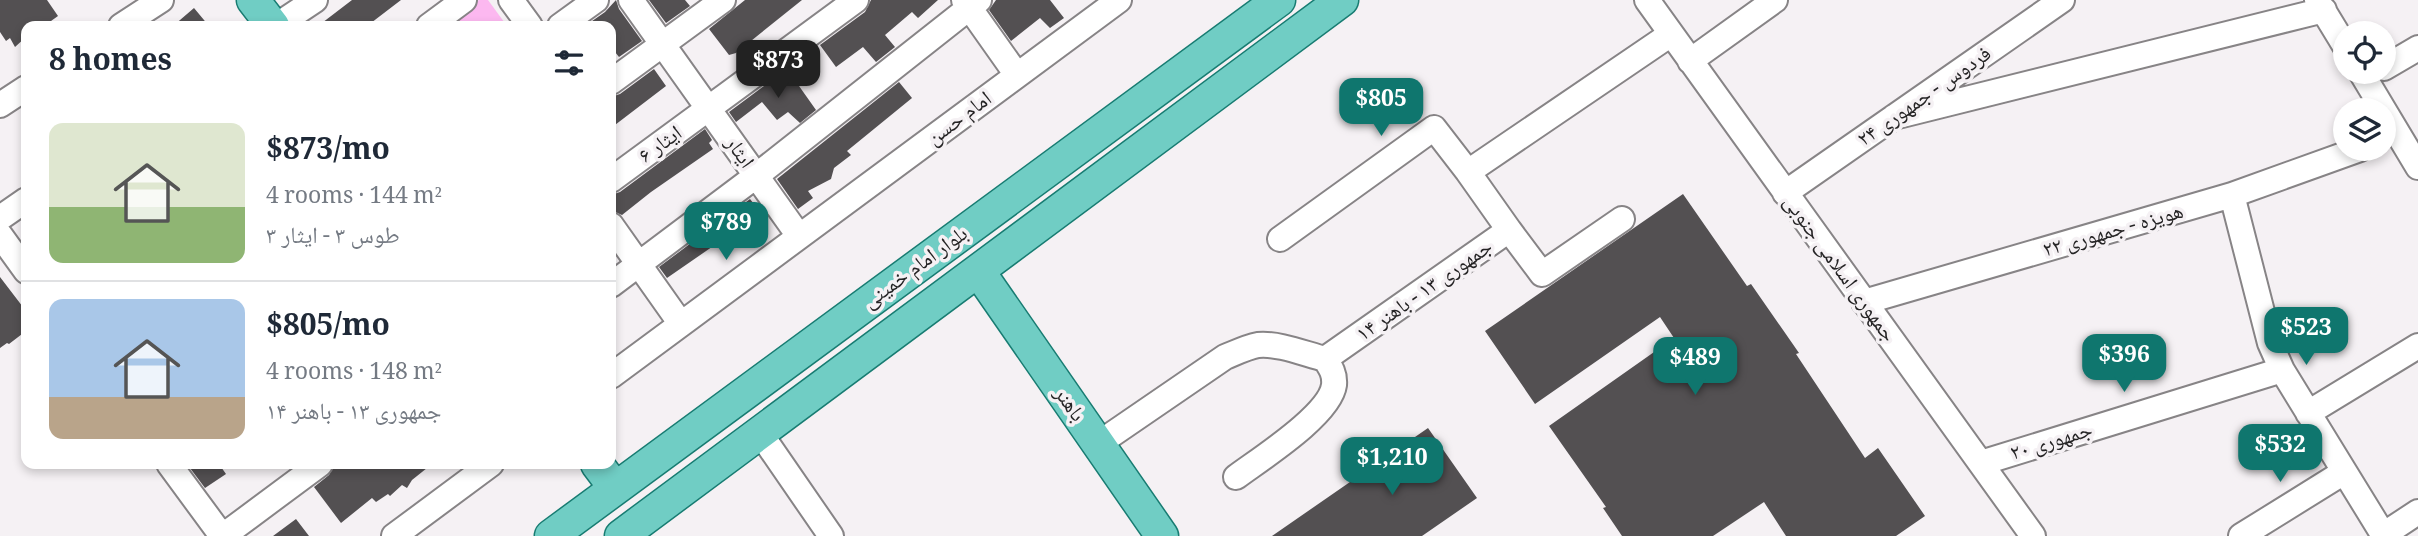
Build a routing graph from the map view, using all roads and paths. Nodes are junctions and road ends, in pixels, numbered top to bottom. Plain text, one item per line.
1 (161, 0) edge
2 (253, 0) edge
3 (315, 0) edge
4 (510, 0) edge
5 (596, 0) edge
6 (631, 0) edge
7 (723, 0) edge
8 (856, 0) edge
9 (1119, 0) edge
10 (1279, 0) edge
11 (1342, 0) edge
12 (1647, 0) edge
13 (1775, 0) edge
14 (2062, 0) edge
15 (458, 2) edge
16 (971, 3) edge
17 (2321, 5) edge
18 (129, 21) edge
19 (271, 21) edge
20 (283, 21) edge
21 (435, 21) edge
22 (526, 21) edge
23 (567, 21) edge
24 (2333, 26) edge
25 (1671, 34) junction
26 (663, 44) junction
27 (2418, 48) edge
28 (2396, 59) edge
29 (1690, 61) junction
30 (1017, 75) junction
31 (616, 78) edge
32 (21, 91) edge
33 (0, 105) edge
34 (708, 108) junction
35 (1894, 117) junction
36 (2396, 143) edge
37 (2333, 159) edge
38 (2418, 167) edge
39 (1468, 172) junction
40 (616, 176) edge
41 (756, 176) junction
42 (1785, 192) junction
43 (2232, 195) junction
44 (21, 203) edge
45 (0, 218) edge
46 (1622, 219) dead end
47 (1509, 230) junction
48 (616, 232) edge
49 (0, 235) edge
50 (799, 236) junction
51 (1280, 239) dead end
52 (21, 264) edge
53 (638, 264) junction
54 (979, 272) junction
55 (616, 281) edge
56 (1864, 302) junction
57 (681, 324) junction
58 (2418, 346) edge
59 (1325, 359) junction
60 (2282, 370) junction
61 (616, 372) edge
62 (2308, 413) junction
63 (760, 433) junction
64 (1098, 444) junction
65 (1980, 463) junction
66 (173, 469) edge
67 (313, 469) edge
68 (484, 469) edge
69 (616, 469) edge
70 (2344, 471) junction
71 (606, 476) edge
72 (1236, 477) dead end
73 (2418, 512) edge
74 (223, 536) edge
75 (394, 536) edge
76 (551, 536) edge
77 (621, 536) edge
78 (831, 536) edge
79 (1162, 536) edge
80 (2033, 536) edge
81 (2241, 536) edge
82 (2384, 536) edge

1 - 18 street
2 - 19 main road
3 - 20 street
4 - 22 street
5 - 23 street
6 - 26 street, ایثار
7 - 26 street
8 - 34 street, ایثار ۶
9 - 30 street, امام حسن
10 - 69 main road, بلوار امام خمینی
11 - 54 main road, بلوار امام خمینی
12 - 25 street, جمهوری اسلامی جنوبی
13 - 29 street
14 - 35 street, فردوس - جمهوری ۲۴
15 - 21 street
16 - 30 street
16 - 41 street
17 - 24 street
17 - 35 street
25 - 29 street, جمهوری اسلامی جنوبی
25 - 39 street
26 - 31 street
26 - 34 street, ایثار
27 - 28 street
29 - 42 street, جمهوری اسلامی جنوبی
30 - 50 street, امام حسن
32 - 33 street
34 - 40 street, ایثار ۶
34 - 41 street, ایثار
35 - 42 street, فردوس - جمهوری ۲۴
36 - 38 street
37 - 43 street, هویزه - جمهوری ۲۲
39 - 47 street, جمهوری ۱۳ - باهنر ۱۴
39 - 51 street, جمهوری ۱۳ - باهنر ۱۴
41 - 50 street, ایثار
41 - 53 street
42 - 56 street, جمهوری اسلامی جنوبی
43 - 56 street, هویزه - جمهوری ۲۲
43 - 60 street
44 - 45 street
46 - 47 street
47 - 59 street, جمهوری ۱۳ - باهنر ۱۴
48 - 53 street
49 - 52 street
50 - 57 street, امام حسن
53 - 55 street
53 - 57 street
54 - 63 main road, بلوار امام خمینی
54 - 64 main road, باهنر
56 - 65 street, جمهوری اسلامی جنوبی
57 - 61 street, امام حسن
58 - 62 street
59 - 64 street
59 - 72 street
60 - 62 street
60 - 65 street, جمهوری ۲۰
62 - 70 street
63 - 77 main road, بلوار امام خمینی
63 - 78 street
64 - 79 main road, باهنر
65 - 80 street, جمهوری اسلامی جنوبی
66 - 74 street
67 - 74 street
68 - 75 street
70 - 81 street
70 - 82 street
71 - 76 main road, بلوار امام خمینی
73 - 82 street

